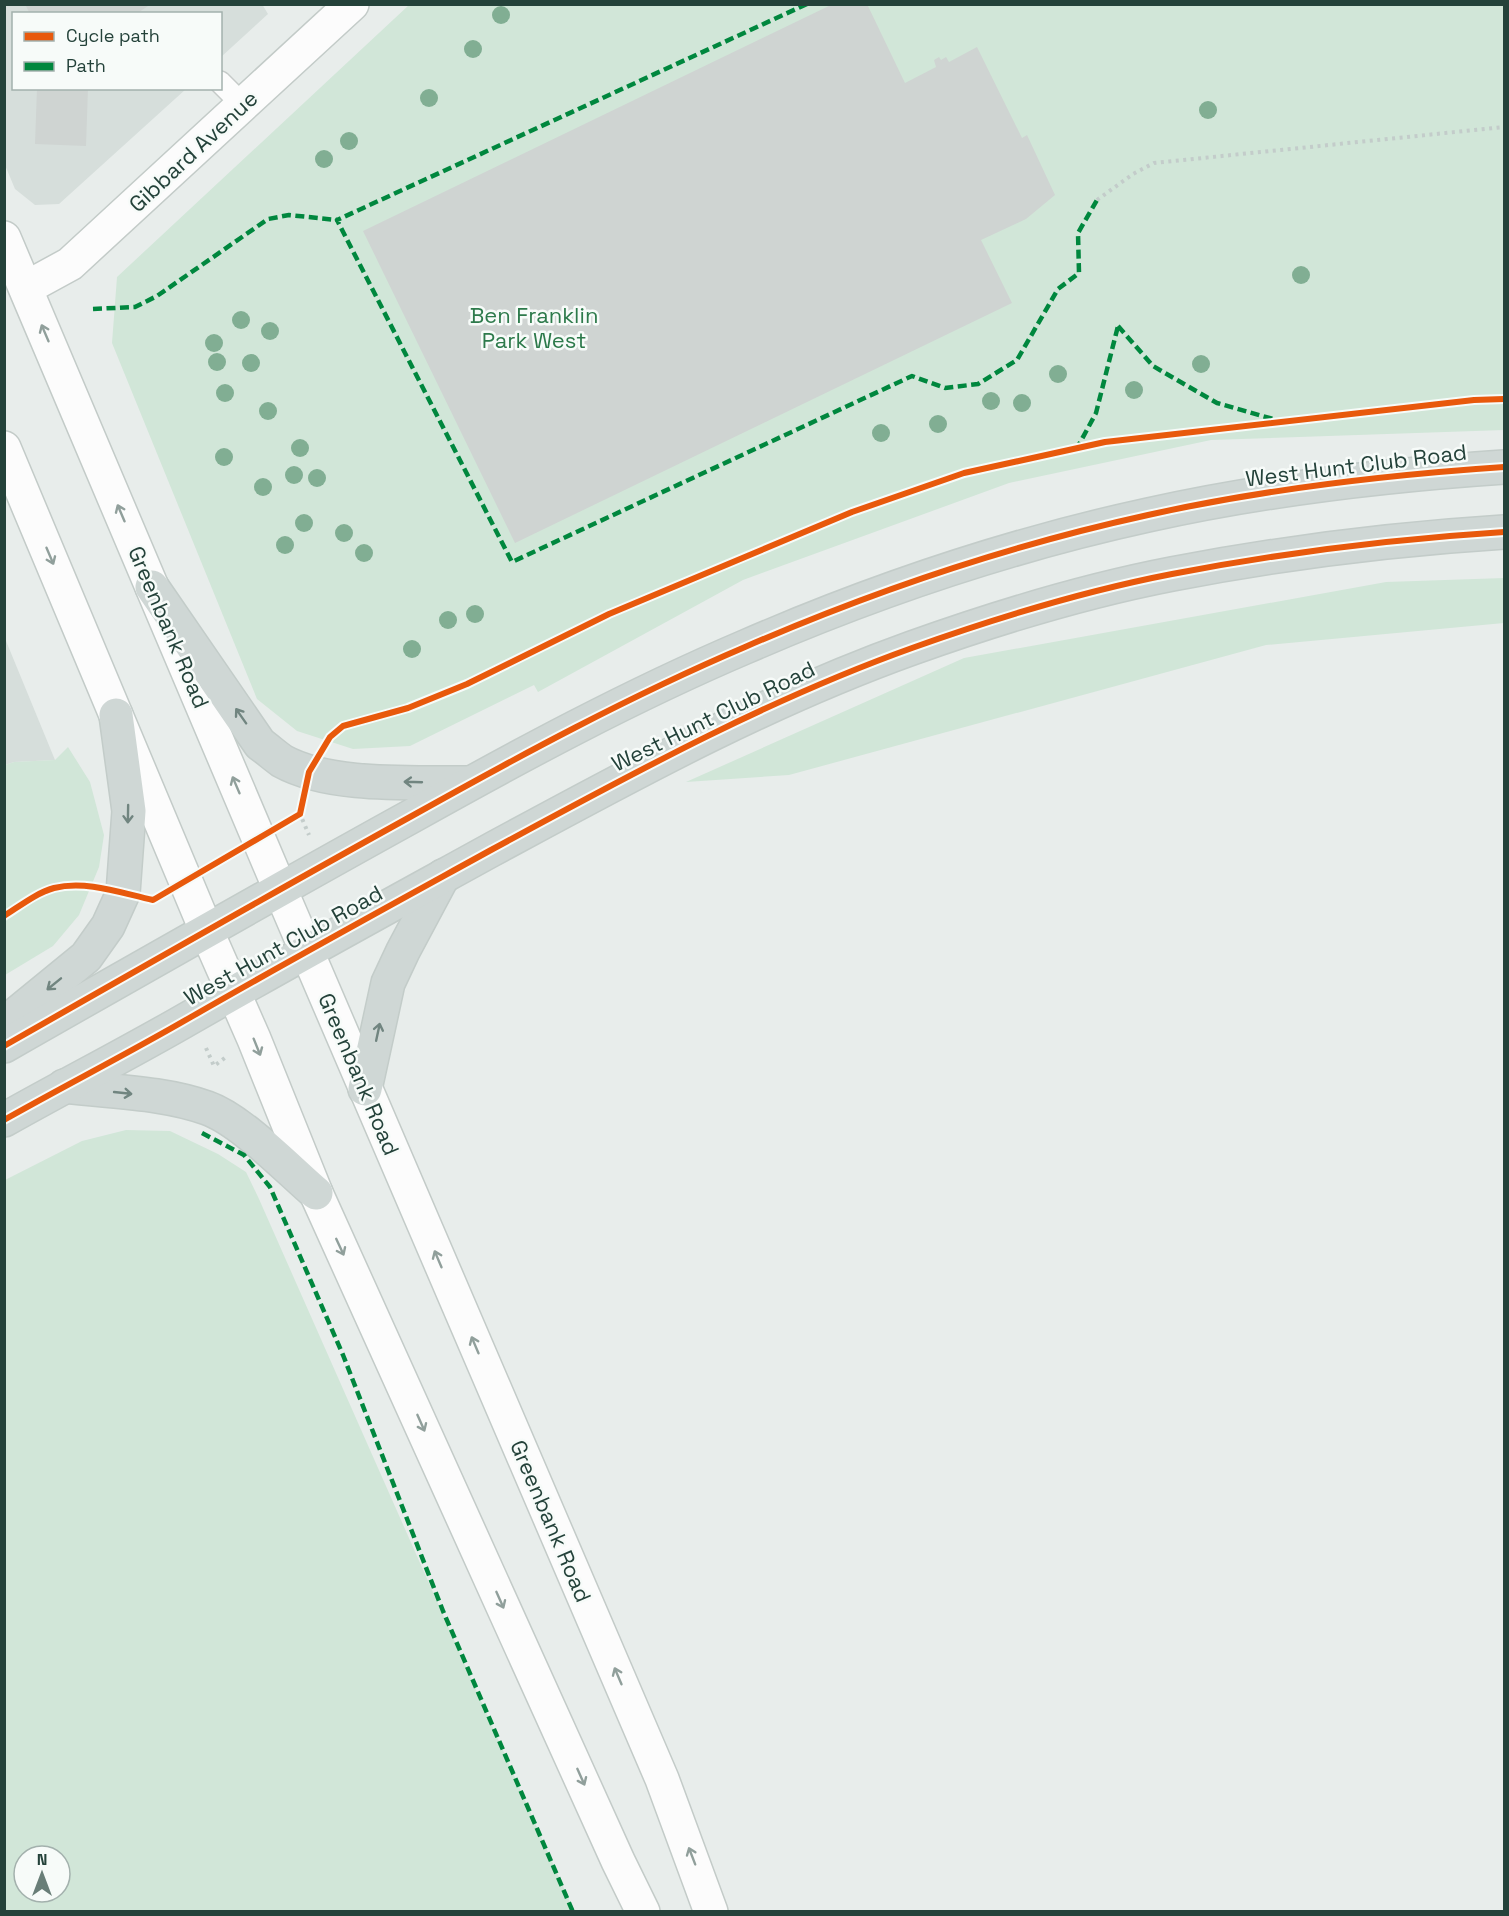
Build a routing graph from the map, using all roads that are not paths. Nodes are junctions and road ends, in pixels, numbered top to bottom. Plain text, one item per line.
1 (352, 4) edge
2 (222, 84) edge
3 (243, 105) junction
4 (4, 238) edge
5 (26, 288) junction
6 (4, 448) edge
7 (1504, 467) edge
8 (1504, 532) edge
9 (152, 586) junction
10 (116, 715) junction
11 (471, 783) junction
12 (443, 876) junction
13 (280, 889) junction
14 (207, 932) junction
15 (306, 951) junction
16 (234, 993) junction
17 (4, 1024) edge
18 (4, 1046) edge
19 (64, 1086) junction
20 (365, 1089) junction
21 (4, 1120) edge
22 (316, 1193) junction
23 (643, 1911) edge
24 (711, 1911) edge

1 - 3 main road, Gibbard Avenue
2 - 3 lane
3 - 5 main road, Gibbard Avenue
4 - 5 main road, Greenbank Road
9 -> 5 main road, Greenbank Road
6 -> 10 main road
7 - 11 main road, West Hunt Club Road
8 - 12 main road, West Hunt Club Road
11 -> 9 main road
13 -> 9 main road, Greenbank Road
10 - 14 main road
10 -> 17 main road
11 - 13 main road, West Hunt Club Road
12 - 15 main road, West Hunt Club Road
20 -> 12 main road
13 - 14 main road, West Hunt Club Road
13 - 15 main road, Greenbank Road
14 - 16 main road
14 - 18 main road, West Hunt Club Road
15 - 16 main road, West Hunt Club Road
15 - 20 main road, Greenbank Road
16 - 19 main road, West Hunt Club Road
16 -> 22 main road
19 - 21 main road, West Hunt Club Road
19 -> 22 main road
24 -> 20 main road, Greenbank Road
22 -> 23 main road

